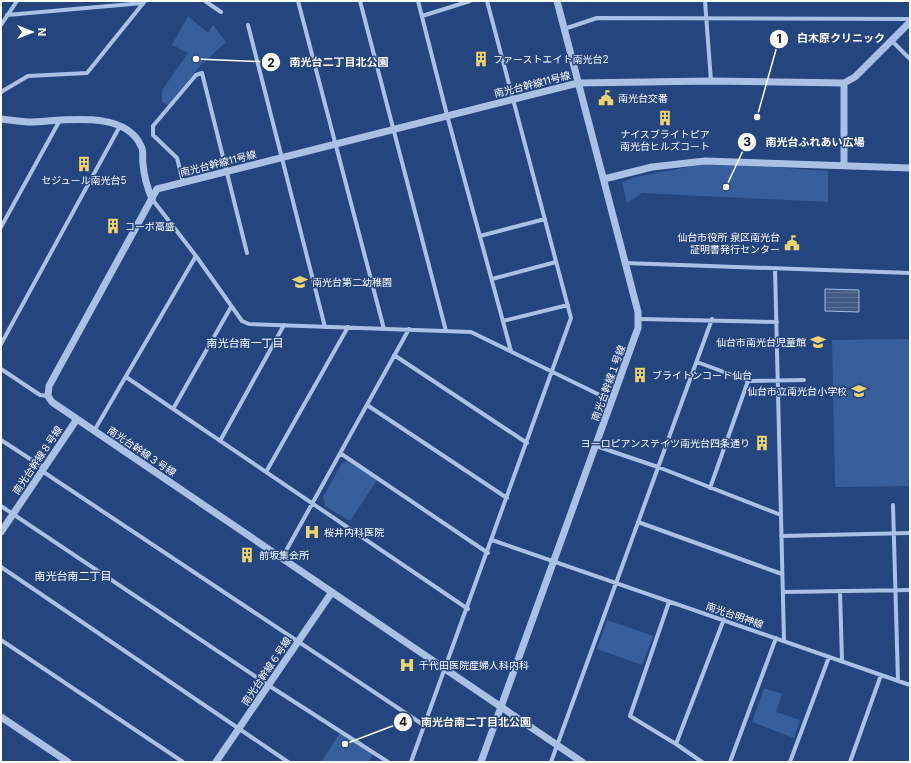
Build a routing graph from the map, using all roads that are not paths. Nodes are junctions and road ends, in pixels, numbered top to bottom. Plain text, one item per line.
1 (17, 1) edge
2 (101, 1) edge
3 (205, 1) edge
4 (298, 1) edge
5 (360, 1) edge
6 (418, 1) edge
7 (470, 1) edge
8 (487, 1) edge
9 (557, 1) edge
10 (705, 1) edge
11 (144, 2) edge
12 (101, 6) junction
13 (221, 12) dead end
14 (7, 15) junction
15 (422, 16) junction
16 (707, 18) junction
17 (910, 19) edge
18 (910, 22) edge
19 (1, 25) edge
20 (248, 25) dead end
21 (564, 29) junction
22 (892, 41) junction
23 (910, 59) edge
24 (711, 81) junction
25 (578, 83) junction
26 (844, 83) junction
27 (1, 92) edge
28 (513, 98) junction
29 (447, 115) junction
30 (1, 119) edge
31 (60, 119) junction
32 (120, 125) junction
33 (392, 129) junction
34 (336, 143) junction
35 (281, 157) junction
36 (844, 165) junction
37 (910, 168) edge
38 (227, 171) junction
39 (604, 179) junction
40 (183, 182) junction
41 (152, 199) junction
42 (545, 219) junction
43 (1, 227) edge
44 (480, 236) junction
45 (247, 253) dead end
46 (196, 256) junction
47 (556, 262) junction
48 (625, 263) junction
49 (775, 268) junction
50 (910, 273) edge
51 (492, 279) junction
52 (568, 305) junction
53 (231, 307) junction
54 (639, 319) junction
55 (712, 319) junction
56 (503, 321) junction
57 (776, 322) junction
58 (284, 325) junction
59 (326, 327) junction
60 (348, 327) junction
61 (384, 329) junction
62 (409, 330) junction
63 (446, 331) junction
64 (1, 344) edge
65 (511, 351) junction
66 (394, 355) junction
67 (697, 362) junction
68 (1, 369) edge
69 (552, 372) junction
70 (126, 377) junction
71 (778, 380) junction
72 (804, 380) dead end
73 (748, 381) junction
74 (48, 396) junction
75 (612, 401) junction
76 (367, 404) junction
77 (173, 409) junction
78 (77, 419) junction
79 (94, 431) junction
80 (1, 440) edge
81 (220, 441) junction
82 (527, 443) junction
83 (596, 446) junction
84 (340, 453) junction
85 (658, 467) junction
86 (43, 469) junction
87 (266, 472) junction
88 (710, 488) junction
89 (507, 498) junction
90 (312, 503) junction
91 (893, 505) dead end
92 (1, 506) edge
93 (13, 514) junction
94 (781, 515) junction
95 (638, 522) junction
96 (1, 532) edge
97 (894, 533) junction
98 (910, 533) edge
99 (781, 536) junction
100 (492, 540) junction
101 (488, 553) junction
102 (282, 558) junction
103 (555, 561) junction
104 (1, 567) edge
105 (782, 574) junction
106 (616, 583) junction
107 (895, 590) junction
108 (910, 590) edge
109 (840, 591) junction
110 (332, 592) junction
111 (783, 592) junction
112 (669, 602) junction
113 (468, 609) junction
114 (724, 619) junction
115 (776, 638) junction
116 (1, 640) edge
117 (784, 640) junction
118 (298, 643) junction
119 (829, 657) junction
120 (842, 661) junction
121 (445, 668) junction
122 (881, 675) junction
123 (898, 681) junction
124 (268, 685) junction
125 (910, 685) edge
126 (502, 708) junction
127 (1, 717) edge
128 (425, 726) junction
129 (238, 729) junction
130 (676, 744) junction
131 (557, 745) junction
132 (68, 762) edge
133 (182, 762) edge
134 (216, 762) edge
135 (288, 762) edge
136 (388, 762) edge
137 (412, 762) edge
138 (482, 762) edge
139 (551, 762) edge
140 (582, 762) edge
141 (702, 762) edge
142 (730, 762) edge
143 (790, 762) edge
144 (850, 762) edge

1 - 14 street
2 - 12 street
3 - 13 street
4 - 34 street
5 - 33 street
6 - 15 street
7 - 15 street
8 - 28 street
9 - 21 street, 南光台幹線１号線
10 - 16 street
11 - 12 street
11 - 27 street
12 - 14 street
14 - 19 street
15 - 29 street
16 - 17 street
16 - 21 street
16 - 24 street
18 - 22 street
20 - 35 street
21 - 25 street, 南光台幹線１号線
22 - 23 street
22 - 26 street
24 - 25 street, 南光台幹線11号線
24 - 26 street, 南光台幹線11号線
25 - 28 street, 南光台幹線11号線
25 - 39 street, 南光台幹線１号線
26 - 36 street
28 - 29 street, 南光台幹線11号線
28 - 42 street
29 - 33 street, 南光台幹線11号線
29 - 44 street
30 - 31 street
31 - 32 street
31 - 43 street
32 - 41 street
32 - 64 street
33 - 34 street, 南光台幹線11号線
33 - 63 street
34 - 35 street, 南光台幹線11号線
34 - 61 street
35 - 38 street, 南光台幹線11号線
35 - 59 street
36 - 37 street
36 - 39 street
38 - 40 street, 南光台幹線11号線
38 - 40 street
38 - 45 street
39 - 48 street, 南光台幹線１号線
40 - 41 street, 南光台幹線11号線
41 - 46 street
41 - 74 street
42 - 44 street
42 - 47 street
44 - 51 street
46 - 53 street
46 - 70 street
47 - 51 street
47 - 52 street
48 - 49 street
48 - 54 street, 南光台幹線１号線
49 - 50 street
49 - 57 street
51 - 56 street
52 - 56 street
52 - 69 street
53 - 58 street
53 - 77 street
54 - 55 street
54 - 75 street, 南光台幹線１号線
55 - 57 street
55 - 67 street
56 - 65 street
57 - 71 street
58 - 59 street
58 - 81 street
59 - 60 street
60 - 61 street
60 - 87 street
61 - 62 street
62 - 63 street
62 - 66 street
63 - 65 street
65 - 69 street
66 - 76 street
66 - 82 street
67 - 73 street
67 - 85 street
68 - 74 street
69 - 75 street
69 - 82 street
70 - 77 street
70 - 79 street
71 - 72 street
71 - 73 street
71 - 94 street
73 - 88 street
74 - 78 street, 南光台幹線３号線
75 - 83 street, 南光台幹線１号線
76 - 84 street
76 - 89 street
77 - 81 street
78 - 79 street, 南光台幹線３号線
78 - 86 street, 南光台幹線８号線
79 - 102 street, 南光台幹線３号線
80 - 86 street
81 - 87 street
82 - 89 street
83 - 85 street
83 - 103 street, 南光台幹線１号線
84 - 90 street
84 - 101 street
85 - 88 street
85 - 95 street
86 - 93 street, 南光台幹線８号線
86 - 118 street
87 - 90 street
88 - 94 street
89 - 100 street
90 - 102 street
90 - 113 street
91 - 97 street
92 - 93 street
93 - 96 street, 南光台幹線８号線
93 - 124 street
94 - 99 street
95 - 105 street
95 - 106 street
97 - 98 street
97 - 99 street
97 - 107 street
99 - 105 street
100 - 101 street
100 - 103 street, 南光台明神線
101 - 113 street
102 - 110 street, 南光台幹線３号線
103 - 106 street, 南光台明神線
103 - 126 street, 南光台幹線１号線
104 - 129 street
105 - 111 street
106 - 112 street, 南光台明神線
106 - 131 street
107 - 108 street
107 - 109 street
107 - 123 street
109 - 111 street
109 - 120 street
110 - 118 street, 南光台幹線６号線
110 - 121 street, 南光台幹線３号線
111 - 117 street
112 - 114 street, 南光台明神線
112 - 130 street
113 - 121 street
114 - 115 street, 南光台明神線
114 - 130 street
115 - 117 street, 南光台明神線
115 - 142 street
116 - 133 street
117 - 119 street, 南光台明神線
118 - 124 street, 南光台幹線６号線
118 - 128 street
119 - 120 street, 南光台明神線
119 - 143 street
120 - 122 street, 南光台明神線
121 - 126 street, 南光台幹線３号線
121 - 128 street
122 - 123 street, 南光台明神線
122 - 144 street
123 - 125 street, 南光台明神線
124 - 129 street, 南光台幹線６号線
124 - 136 street
126 - 131 street, 南光台幹線３号線
126 - 138 street, 南光台幹線１号線
127 - 132 street
128 - 137 street
129 - 134 street, 南光台幹線６号線
129 - 135 street
130 - 141 street
131 - 139 street
131 - 140 street, 南光台幹線３号線

